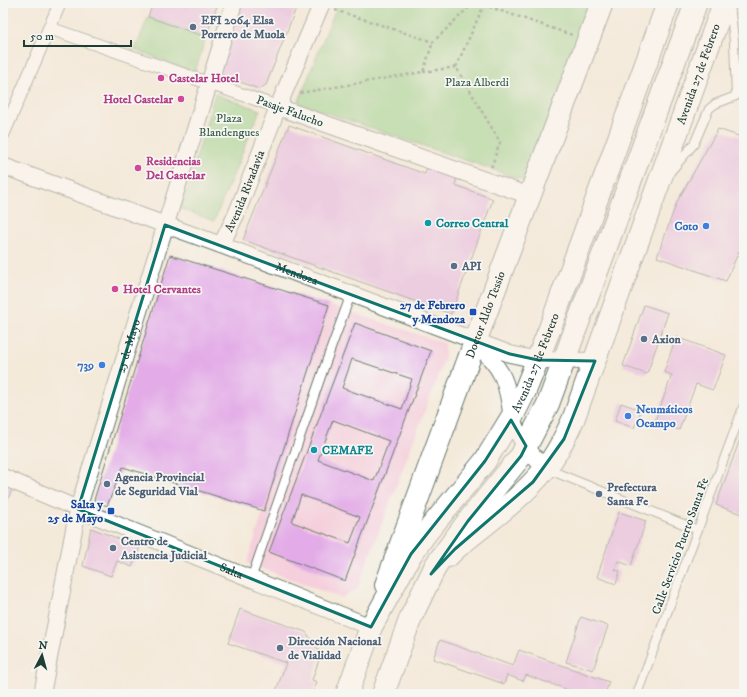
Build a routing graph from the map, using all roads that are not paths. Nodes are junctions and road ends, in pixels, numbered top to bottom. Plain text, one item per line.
1 (60, 3) edge
2 (234, 3) edge
3 (602, 3) edge
4 (668, 3) edge
5 (696, 3) edge
6 (724, 3) edge
7 (730, 3) edge
8 (321, 4) edge
9 (49, 28) junction
10 (209, 83) junction
11 (736, 96) junction
12 (744, 100) edge
13 (280, 101) junction
14 (3, 135) edge
15 (3, 166) edge
16 (657, 187) junction
17 (530, 196) junction
18 (165, 225) junction
19 (221, 245) junction
20 (351, 294) junction
21 (475, 342) junction
22 (538, 360) junction
23 (565, 360) junction
24 (595, 361) junction
25 (744, 405) edge
26 (512, 417) junction
27 (526, 446) junction
28 (545, 468) junction
29 (3, 477) edge
30 (78, 509) junction
31 (698, 530) junction
32 (431, 574) junction
33 (251, 579) junction
34 (371, 627) junction
35 (42, 694) edge
36 (347, 694) edge
37 (382, 694) edge
38 (637, 694) edge

1 - 9 street
2 - 10 street, 25 de Mayo
3 - 17 main road, Doctor Aldo Tessio
4 - 22 main road, Avenida 27 de Febrero
5 - 23 main road, Avenida 27 de Febrero
6 - 16 main road, Avenida 27 de Febrero
7 - 11 lane
8 - 13 street, Avenida Rivadavia
9 - 10 street, Pasaje Falucho
9 - 14 street
10 - 13 street, Pasaje Falucho
10 - 18 street, 25 de Mayo
11 - 12 lane
11 - 16 lane
13 - 17 street, Pasaje Falucho
13 - 19 street, Avenida Rivadavia
15 - 18 street, Mendoza
16 - 24 main road, Avenida 27 de Febrero
17 - 21 main road, Doctor Aldo Tessio
18 - 19 street, Mendoza
18 - 30 street, 25 de Mayo
19 - 20 street, Mendoza
20 - 21 street, Mendoza
20 - 33 lane
21 - 22 street, Mendoza
21 - 26 street
21 - 34 main road, Doctor Aldo Tessio
22 - 23 street, Mendoza
22 - 26 main road, Avenida 27 de Febrero
23 - 24 street, Mendoza
23 - 27 main road, Avenida 27 de Febrero
24 - 28 main road, Avenida 27 de Febrero
25 - 31 lane, Calle Servicio Puerto Santa Fe
26 - 27 street
26 - 34 main road, Avenida 27 de Febrero
27 - 28 street
27 - 32 main road, Avenida 27 de Febrero
28 - 31 lane
28 - 32 main road, Avenida 27 de Febrero
29 - 30 street, Salta
30 - 33 street, Salta
30 - 35 street, 25 de Mayo
31 - 38 lane, Calle Servicio Puerto Santa Fe
32 - 37 main road, Avenida 27 de Febrero
33 - 34 street, Salta
34 - 36 main road, Avenida 27 de Febrero

